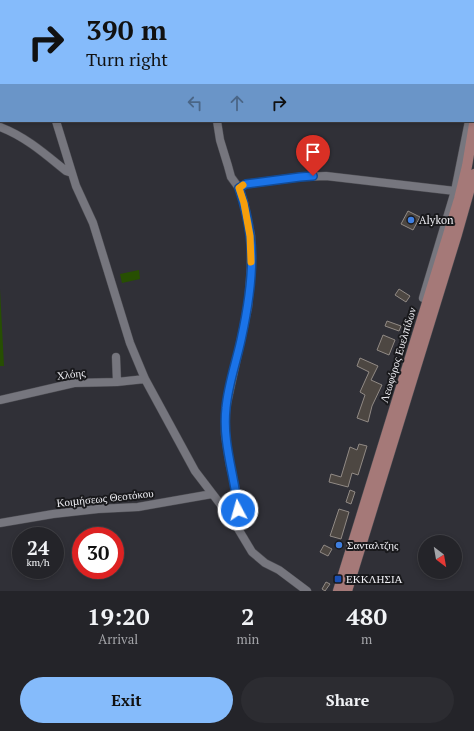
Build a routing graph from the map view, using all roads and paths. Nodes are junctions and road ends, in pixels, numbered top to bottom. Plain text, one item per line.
1 (56, 122) edge
2 (217, 122) edge
3 (469, 122) edge
4 (474, 124) edge
5 (0, 127) edge
6 (72, 173) junction
7 (474, 174) edge
8 (239, 188) junction
9 (455, 191) junction
10 (116, 357) dead end
11 (145, 379) junction
12 (116, 382) junction
13 (0, 400) edge
14 (212, 494) junction
15 (234, 522) junction
16 (0, 523) edge
17 (308, 591) edge
18 (333, 591) edge
19 (338, 591) edge
20 (347, 591) edge

1 - 6 street
2 - 8 street
3 - 9 street
4 - 19 main road, Λεωφόρος Ευελπίδων
5 - 6 street
6 - 11 street
7 - 20 main road, Λεωφόρος Ευελπίδων
8 - 9 street
8 - 15 street
9 - 18 street
10 - 12 street
11 - 12 street, Χλόης
11 - 14 street
12 - 13 street, Χλόης
14 - 15 street
14 - 16 street, Κοιμήσεως Θεοτόκου
15 - 17 street

